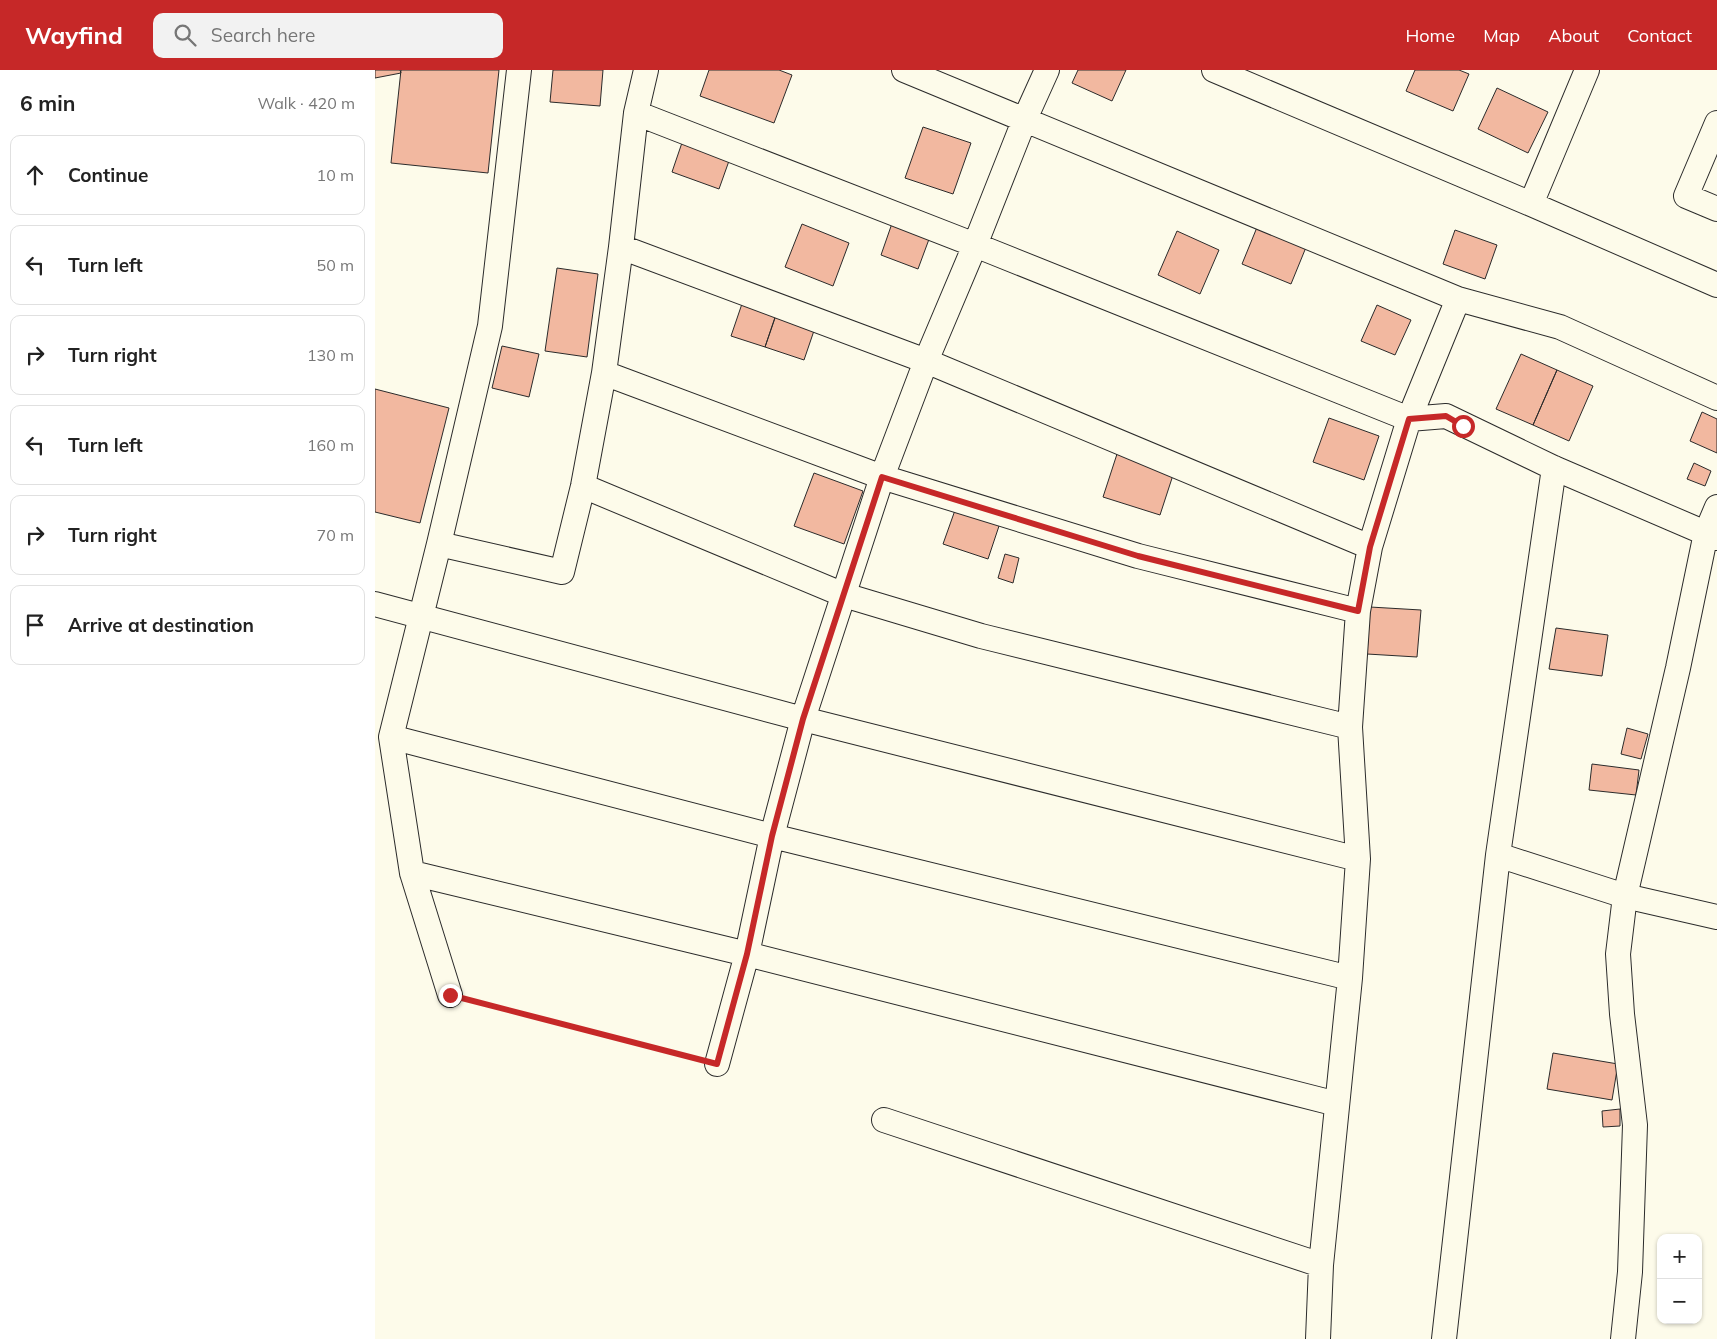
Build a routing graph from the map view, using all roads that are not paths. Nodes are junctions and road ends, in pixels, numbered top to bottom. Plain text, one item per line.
1 (519, 70) edge
2 (646, 70) edge
3 (904, 70) edge
4 (1047, 70) edge
5 (1214, 70) edge
6 (1587, 70) edge
7 (636, 114) junction
8 (1024, 121) junction
9 (1717, 122) edge
10 (1531, 204) junction
11 (1717, 209) edge
12 (975, 245) junction
13 (621, 247) junction
14 (1717, 285) edge
15 (1457, 299) junction
16 (926, 361) junction
17 (604, 373) junction
18 (1717, 398) edge
19 (1409, 419) junction
20 (1554, 468) junction
21 (882, 477) junction
22 (583, 486) junction
23 (1717, 507) edge
24 (1711, 535) edge
25 (439, 544) junction
26 (1370, 547) junction
27 (845, 595) junction
28 (375, 604) edge
29 (1358, 611) junction
30 (421, 617) junction
31 (803, 719) junction
32 (1350, 727) junction
33 (391, 737) junction
34 (772, 836) junction
35 (1498, 855) junction
36 (1359, 859) junction
37 (412, 873) junction
38 (1625, 896) junction
39 (1717, 917) edge
40 (747, 954) junction
41 (1350, 978) junction
42 (450, 995) road end
43 (717, 1064) road end
44 (1337, 1104) junction
45 (884, 1120) dead end
46 (1321, 1265) junction
47 (1318, 1339) edge
48 (1444, 1339) edge
49 (1623, 1339) edge

1 - 25 street
2 - 7 street
3 - 8 street
4 - 8 street
5 - 10 street
6 - 10 street
7 - 12 street
7 - 13 street
8 - 12 street
8 - 15 street
9 - 11 street
10 - 14 street
12 - 16 street
12 - 19 street
13 - 16 street
13 - 17 street
15 - 18 street
15 - 19 street
16 - 21 street
16 - 26 street
17 - 21 street
17 - 22 street
19 - 20 street
19 - 26 street
20 - 24 street
20 - 35 street
21 - 27 street
21 - 29 street
22 - 25 street
22 - 27 street
23 - 24 street
24 - 38 street
25 - 30 street
26 - 29 street
27 - 31 street
27 - 32 street
28 - 30 street
29 - 32 street
30 - 31 street
30 - 33 street
31 - 34 street
31 - 36 street
32 - 36 street
33 - 34 street
33 - 37 street
34 - 40 street
34 - 41 street
35 - 38 street
35 - 48 street
36 - 41 street
37 - 40 street
37 - 42 street
38 - 39 street
38 - 49 street
40 - 43 street
40 - 44 street
41 - 44 street
44 - 46 street
45 - 46 street
46 - 47 street

